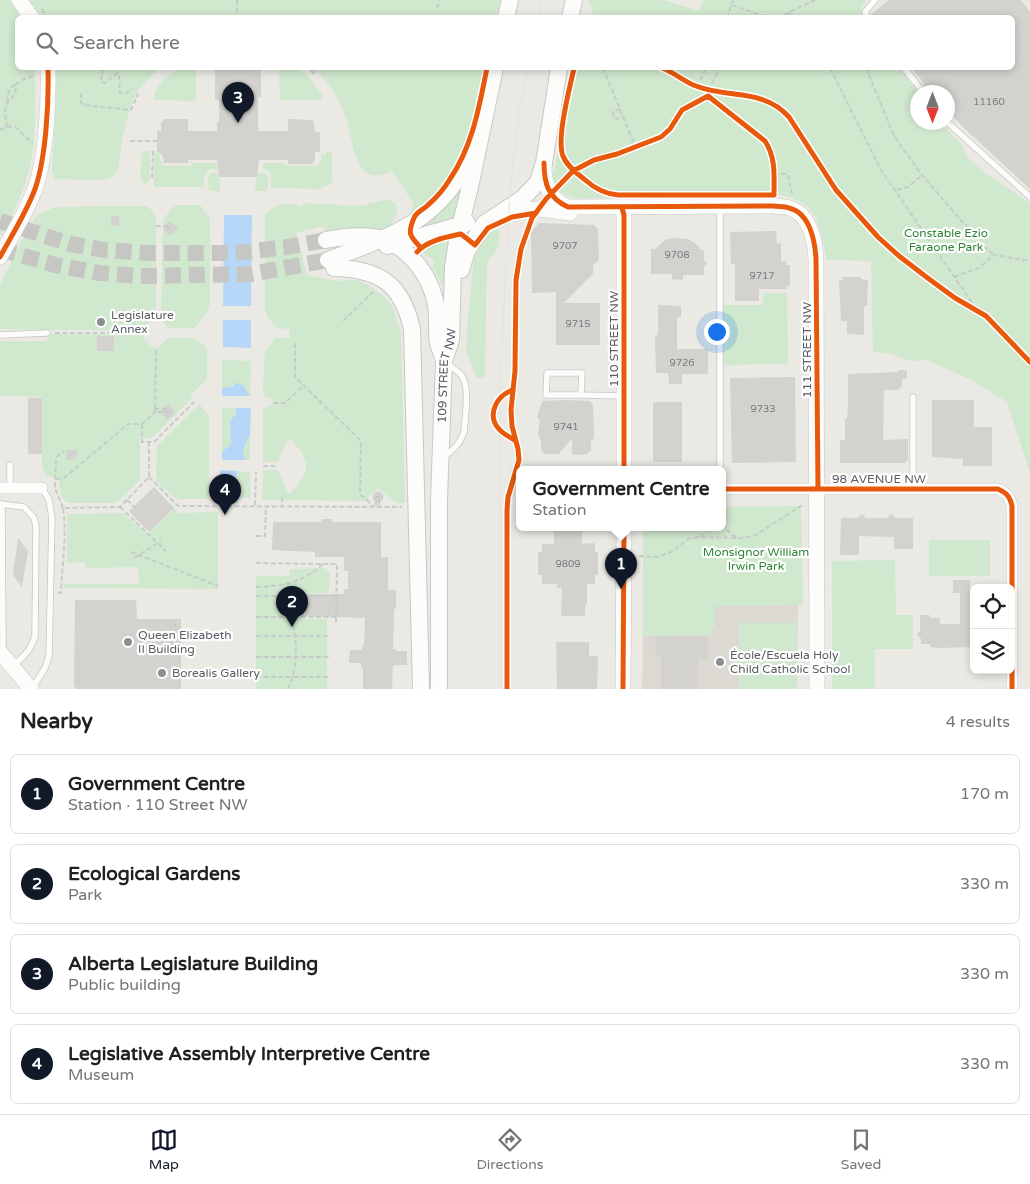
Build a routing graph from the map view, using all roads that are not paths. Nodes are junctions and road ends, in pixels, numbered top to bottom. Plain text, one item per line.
1 (19, 0) edge
2 (510, 0) edge
3 (574, 0) edge
4 (874, 0) edge
5 (30, 15) edge
6 (507, 15) edge
7 (571, 15) edge
8 (866, 15) edge
9 (495, 70) edge
10 (559, 70) edge
11 (906, 70) edge
12 (42, 71) edge
13 (917, 85) edge
14 (484, 121) junction
15 (955, 129) edge
16 (544, 163) junction
17 (1030, 197) edge
18 (720, 206) junction
19 (505, 211) junction
20 (623, 211) junction
21 (460, 226) junction
22 (326, 240) tunnel mouth
23 (389, 242) junction
24 (0, 257) edge
25 (452, 311) junction
26 (47, 333) road end
27 (0, 335) edge
28 (444, 361) junction
29 (581, 395) junction
30 (624, 396) junction
31 (913, 397) dead end
32 (440, 460) junction
33 (10, 465) dead end
34 (624, 466) edge
35 (720, 466) edge
36 (5, 488) edge
37 (42, 488) joint
38 (726, 489) edge
39 (818, 489) junction
40 (912, 489) junction
41 (1, 504) edge
42 (624, 531) edge
43 (5, 658) edge
44 (31, 689) edge
45 (421, 689) edge
46 (439, 689) edge
47 (623, 689) edge
48 (817, 689) edge
49 (1012, 689) edge

1 - 5 street
2 - 6 main road
3 - 7 main road
4 - 8 lane
9 - 14 main road, 109 STREET NW
10 - 16 main road
11 - 13 lane
12 - 24 street
14 - 21 main road, 109 STREET NW
14 - 23 main road
15 - 17 lane
16 - 19 main road
16 - 20 street
18 - 20 street
18 - 35 lane
18 - 39 street, 111 STREET NW
19 - 20 street
19 - 21 main road
19 - 25 main road
20 - 30 street, 110 STREET NW
21 - 23 main road
21 - 25 main road, 109 STREET NW
22 - 23 main road
23 - 28 main road
23 - 45 main road
25 - 28 main road, 109 STREET NW
26 - 27 lane
28 - 32 main road, 109 STREET NW
28 - 32 lane
29 - 29 lane
29 - 30 lane
30 - 34 street, 110 STREET NW
31 - 40 lane
32 - 46 main road, 109 STREET NW
33 - 36 lane
36 - 37 street
37 - 44 lane
38 - 39 street, 98 AVENUE NW
39 - 40 street, 98 AVENUE NW
39 - 48 street, 111 STREET NW
40 - 49 street, 98 AVENUE NW
41 - 43 lane
41 - 43 lane
42 - 47 street
43 - 44 street

